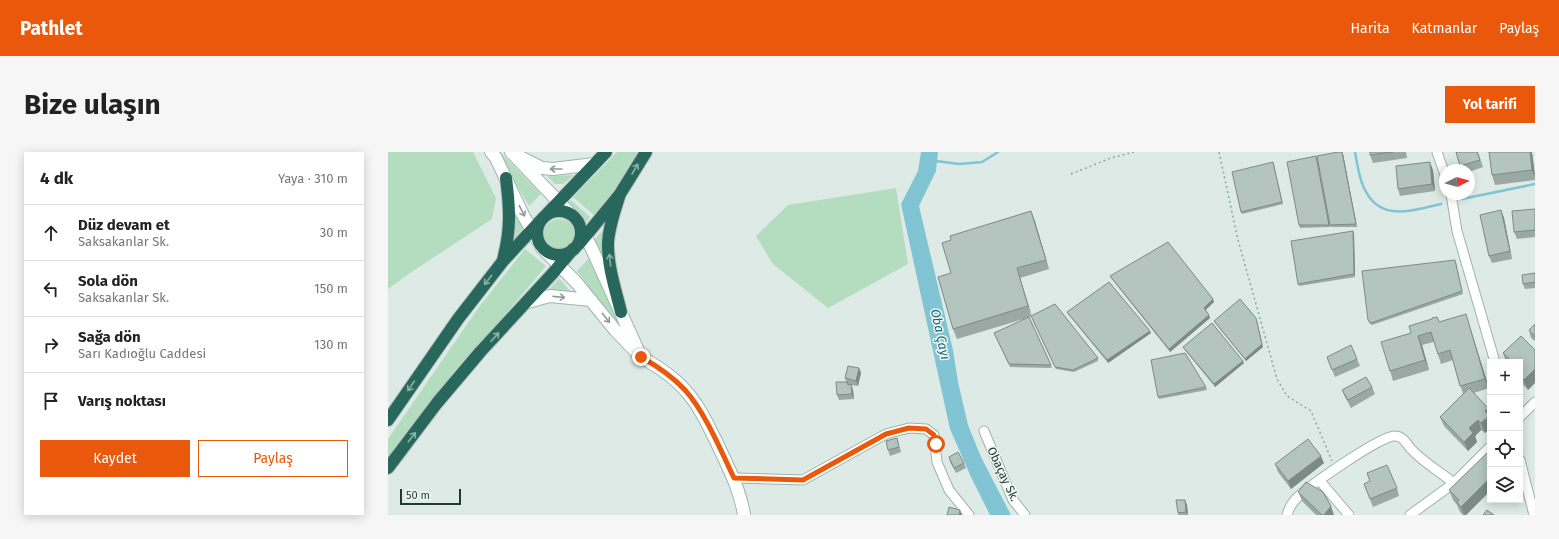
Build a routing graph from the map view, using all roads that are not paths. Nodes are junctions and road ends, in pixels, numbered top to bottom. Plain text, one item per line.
1 (491, 152) edge
2 (511, 152) edge
3 (606, 152) edge
4 (646, 152) edge
5 (1437, 152) edge
6 (594, 164) junction
7 (1441, 164) edge
8 (506, 178) junction
9 (620, 194) junction
10 (1451, 200) edge
11 (558, 202) junction
12 (544, 217) junction
13 (576, 221) junction
14 (532, 230) junction
15 (579, 243) junction
16 (540, 244) junction
17 (503, 260) junction
18 (560, 266) junction
19 (591, 300) junction
20 (528, 302) junction
21 (621, 312) junction
22 (641, 357) junction
23 (1494, 359) edge
24 (1535, 402) edge
25 (1523, 414) edge
26 (388, 420) edge
27 (984, 431) dead end
28 (1487, 450) edge
29 (1522, 467) edge
30 (388, 468) edge
31 (734, 478) junction
32 (1320, 481) junction
33 (1454, 483) junction
34 (744, 515) edge
35 (969, 515) edge
36 (1025, 515) edge
37 (1287, 515) edge
38 (1349, 515) edge
39 (1410, 515) edge
40 (1534, 515) edge

1 - 8 street
6 -> 2 street
2 - 11 street
3 - 6 highway
9 -> 4 highway
5 - 7 street
6 - 11 highway
8 -> 14 street
8 - 17 highway
9 - 15 highway
21 -> 9 highway
10 - 23 street
11 - 12 highway
11 - 13 street
12 - 13 highway
12 - 14 highway
12 - 16 highway
13 - 15 highway
14 - 16 street
14 - 17 highway
15 - 16 highway
15 - 18 highway
15 - 21 street
16 - 18 street
17 -> 26 highway
18 - 19 street
18 - 20 highway
20 -> 19 street
19 -> 22 street
30 -> 20 highway
21 - 22 street
22 - 31 street
24 - 25 street
27 - 36 street, Obaçay Sk.
28 - 33 street
29 - 40 street
31 - 34 street
31 - 35 street
32 - 33 street
32 - 37 street
32 - 38 street
33 - 39 street

